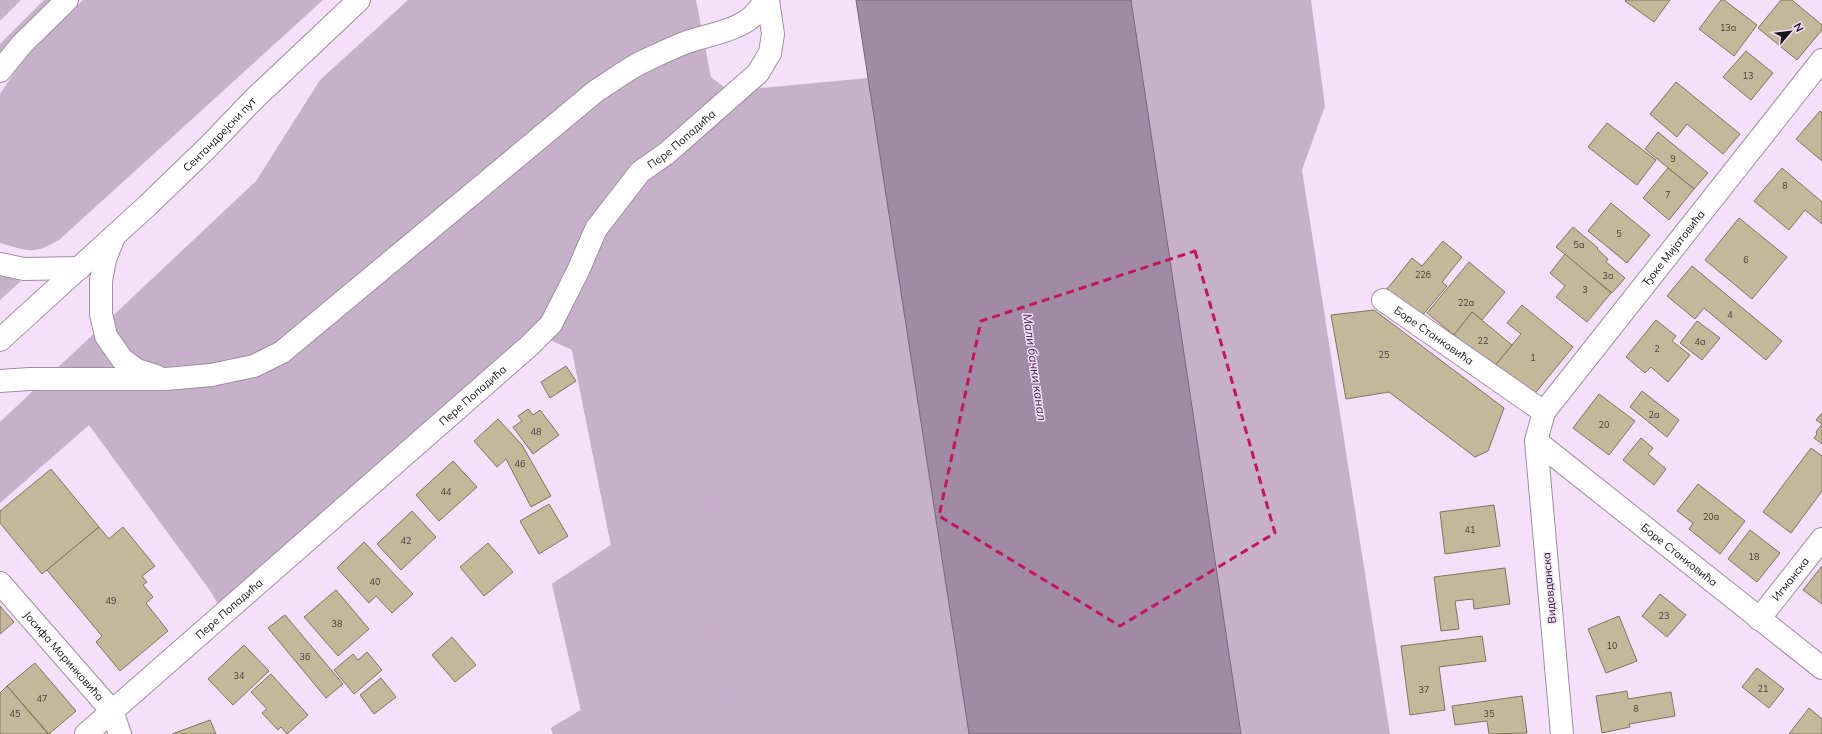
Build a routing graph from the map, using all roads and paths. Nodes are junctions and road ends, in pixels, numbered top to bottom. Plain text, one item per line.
1 (67, 0) edge
2 (359, 0) edge
3 (764, 0) edge
4 (768, 0) edge
5 (1822, 60) edge
6 (0, 71) edge
7 (114, 237) junction
8 (0, 264) edge
9 (80, 268) junction
10 (1383, 300) dead end
11 (0, 340) edge
12 (166, 379) junction
13 (0, 381) edge
14 (1544, 412) junction
15 (1536, 441) junction
16 (1822, 539) edge
17 (0, 583) edge
18 (1759, 619) junction
19 (1822, 668) edge
20 (112, 711) junction
21 (86, 734) edge
22 (120, 734) edge
23 (1562, 734) edge

1 - 6 street
2 - 7 street, Сентандрејски пут
3 - 12 street
4 - 20 street, Пере Попадића
5 - 14 street, Ђоке Мијатовића
7 - 9 street, Сентандрејски пут
7 - 12 street
8 - 9 street
9 - 11 street, Сентандрејски пут
10 - 14 street, Боре Станковића
12 - 13 street
14 - 15 street, Ђоке Мијатовића
15 - 18 street, Боре Станковића
15 - 23 street, Видовданска
16 - 18 street, Игманска
17 - 20 street, Јосифа Маринковића
18 - 19 street, Боре Станковића
20 - 21 street, Пере Попадића
20 - 22 street, Јосифа Маринковића

